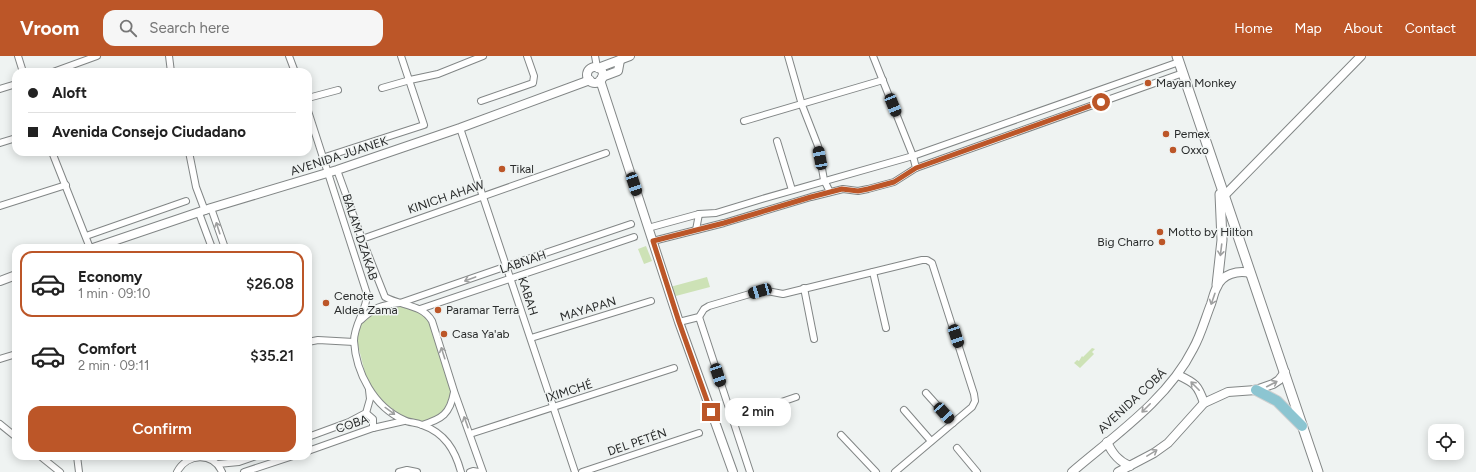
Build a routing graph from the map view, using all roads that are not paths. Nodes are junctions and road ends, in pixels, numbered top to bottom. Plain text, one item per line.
1 (18, 56) edge
2 (97, 56) edge
3 (169, 56) edge
4 (289, 56) edge
5 (401, 56) edge
6 (482, 56) edge
7 (527, 56) edge
8 (595, 56) edge
9 (630, 56) edge
10 (788, 56) edge
11 (873, 56) edge
12 (1361, 56) edge
13 (1178, 59) edge
14 (620, 60) junction
15 (598, 67) junction
16 (22, 68) edge
17 (64, 68) edge
18 (170, 68) edge
19 (294, 68) edge
20 (1182, 73) junction
21 (601, 79) junction
22 (410, 80) junction
23 (590, 80) junction
24 (883, 80) junction
25 (12, 85) edge
26 (382, 88) dead end
27 (0, 89) edge
28 (338, 90) dead end
29 (312, 97) edge
30 (481, 101) dead end
31 (802, 105) junction
32 (744, 121) dead end
33 (312, 124) edge
34 (995, 127) junction
35 (460, 128) junction
36 (1000, 138) junction
37 (12, 139) edge
38 (778, 141) dead end
39 (0, 143) edge
40 (606, 153) dead end
41 (54, 156) edge
42 (190, 156) edge
43 (913, 156) junction
44 (322, 158) junction
45 (916, 168) junction
46 (337, 170) junction
47 (327, 173) junction
48 (844, 176) junction
49 (824, 180) junction
50 (1220, 183) junction
51 (66, 185) junction
52 (842, 189) junction
53 (792, 190) junction
54 (830, 192) junction
55 (484, 196) junction
56 (1224, 196) junction
57 (762, 198) junction
58 (186, 201) dead end
59 (0, 206) edge
60 (205, 210) junction
61 (765, 211) junction
62 (716, 213) junction
63 (699, 214) junction
64 (139, 218) junction
65 (724, 223) junction
66 (631, 224) dead end
67 (648, 228) junction
68 (696, 230) junction
69 (145, 231) junction
70 (86, 236) junction
71 (634, 237) dead end
72 (362, 239) junction
73 (653, 241) junction
74 (89, 244) edge
75 (105, 244) edge
76 (211, 244) edge
77 (223, 244) edge
78 (507, 266) junction
79 (873, 272) junction
80 (1250, 273) junction
81 (12, 276) edge
82 (511, 278) junction
83 (0, 281) edge
84 (1217, 285) junction
85 (804, 288) junction
86 (651, 301) dead end
87 (400, 303) junction
88 (420, 309) junction
89 (699, 317) junction
90 (360, 321) junction
91 (679, 322) junction
92 (886, 328) dead end
93 (531, 338) junction
94 (814, 339) dead end
95 (312, 341) edge
96 (354, 342) junction
97 (12, 355) edge
98 (0, 359) edge
99 (674, 368) dead end
100 (1285, 372) junction
101 (1178, 375) junction
102 (369, 390) junction
103 (1256, 390) junction
104 (454, 391) junction
105 (926, 393) dead end
106 (796, 397) dead end
107 (1204, 403) junction
108 (554, 408) junction
109 (904, 410) dead end
110 (366, 413) junction
111 (732, 419) junction
112 (404, 421) junction
113 (953, 423) junction
114 (0, 424) edge
115 (422, 424) junction
116 (1302, 426) junction
117 (373, 428) junction
118 (699, 433) dead end
119 (12, 434) edge
120 (470, 434) junction
121 (841, 435) dead end
122 (312, 436) edge
123 (931, 441) junction
124 (1107, 442) junction
125 (957, 448) dead end
126 (312, 450) edge
127 (45, 460) edge
128 (78, 460) edge
129 (185, 460) edge
130 (211, 460) edge
131 (245, 460) edge
132 (281, 460) edge
133 (218, 464) junction
134 (1130, 466) junction
135 (60, 472) edge
136 (78, 472) edge
137 (177, 472) edge
138 (222, 472) edge
139 (244, 472) edge
140 (399, 472) edge
141 (417, 472) edge
142 (461, 472) edge
143 (470, 472) edge
144 (479, 472) edge
145 (483, 472) edge
146 (575, 472) edge
147 (582, 472) edge
148 (733, 472) edge
149 (750, 472) edge
150 (876, 472) edge
151 (895, 472) edge
152 (977, 472) edge
153 (1072, 472) edge
154 (1118, 472) edge
155 (1318, 472) edge

1 - 16 street
2 - 17 street
3 - 18 street
4 - 19 street
5 - 22 street
6 - 22 street
7 - 30 street
8 - 15 street
9 - 14 street
10 - 31 street
11 - 24 street
12 - 56 street
13 - 20 main road
13 - 34 street
14 - 15 street
14 - 21 street
15 - 21 street
15 - 23 street
20 - 36 street
20 - 50 main road
21 - 23 street
21 - 67 street
22 - 26 street
22 - 44 street
23 - 35 street, AVENIDA JUANEK
24 - 31 street
24 - 43 street
25 - 27 street
28 - 29 street
31 - 32 street
31 - 49 street
33 - 44 street, BALAM DZAKAB
34 - 36 street
34 - 43 street
35 - 46 street, AVENIDA JUANEK
35 - 55 street, KABAH
36 - 45 street
37 - 39 street
38 - 53 street
40 - 55 street, KINICH AHAW
41 - 51 street
42 - 60 street
43 - 45 street
43 - 48 street
44 - 47 street, BALAM DZAKAB
45 - 52 street
46 - 47 street, AVENIDA JUANEK
46 - 72 street
47 - 60 street, AVENIDA JUANEK
47 - 90 street, BALAM DZAKAB
48 - 49 street
48 - 52 street
49 - 53 street
49 - 54 street
50 - 56 main road
50 -> 84 main road
51 - 59 street
51 - 70 street
52 - 54 street
53 - 57 street
54 - 61 street
55 - 72 street, KINICH AHAW
55 - 78 street, KABAH
56 - 80 main road
57 - 61 street
57 - 62 street
58 - 64 street
60 - 69 street, AVENIDA JUANEK
60 - 76 street
77 -> 60 street
61 - 65 street
62 - 63 street
62 - 65 street
63 - 67 street
63 - 68 street
64 - 69 street
64 - 70 street
65 - 68 street
66 - 78 street
67 - 73 street
68 - 73 street
69 - 75 street, AVENIDA JUANEK
70 - 74 street
71 - 82 street, LABNAH
72 - 87 street
73 - 91 street
78 - 82 street, KABAH
78 -> 87 street
79 - 85 street
79 - 92 street
79 - 113 street
80 - 84 street
80 - 100 main road
81 - 83 street
82 - 88 street, LABNAH
82 - 93 street, KABAH
84 -> 101 street, AVENIDA COBÁ
85 - 89 street
85 - 94 street
86 - 93 street, MAYAPAN
87 - 88 street
87 - 90 street
104 -> 88 street
89 - 91 street
89 - 111 street
90 - 96 street, BALAM DZAKAB
91 - 148 street
93 - 108 street, KABAH
95 - 96 street
96 - 102 street, BALAM DZAKAB
97 - 98 street
99 - 108 street, IXIMCHÉ
103 -> 100 street
100 - 116 main road
107 -> 101 street
101 -> 124 street, AVENIDA COBÁ
102 - 110 street
102 -> 112 street, BALAM DZAKAB
103 - 107 street
103 - 116 main road
104 - 115 street
120 -> 104 street
105 - 113 street
106 - 111 street
134 -> 107 street
108 - 120 street, IXIMCHÉ
108 - 146 street, KABAH
109 - 123 street
110 - 117 street
110 - 122 street
111 - 149 street
112 - 115 street, BALAM DZAKAB
112 - 117 street, COBA
113 - 123 street
114 - 119 street
115 - 142 street, BALAM DZAKAB
116 - 155 main road
117 - 126 street, COBA
118 - 147 street, DEL PETÉN
120 - 145 street
121 - 150 street
123 - 151 street
124 - 134 street
124 - 153 street, AVENIDA COBÁ
125 - 152 street
127 - 135 street
128 - 136 street
129 - 137 street
130 - 133 street
131 - 133 street
132 - 139 street
133 - 138 street
134 - 154 street
140 - 141 street
143 - 144 street

